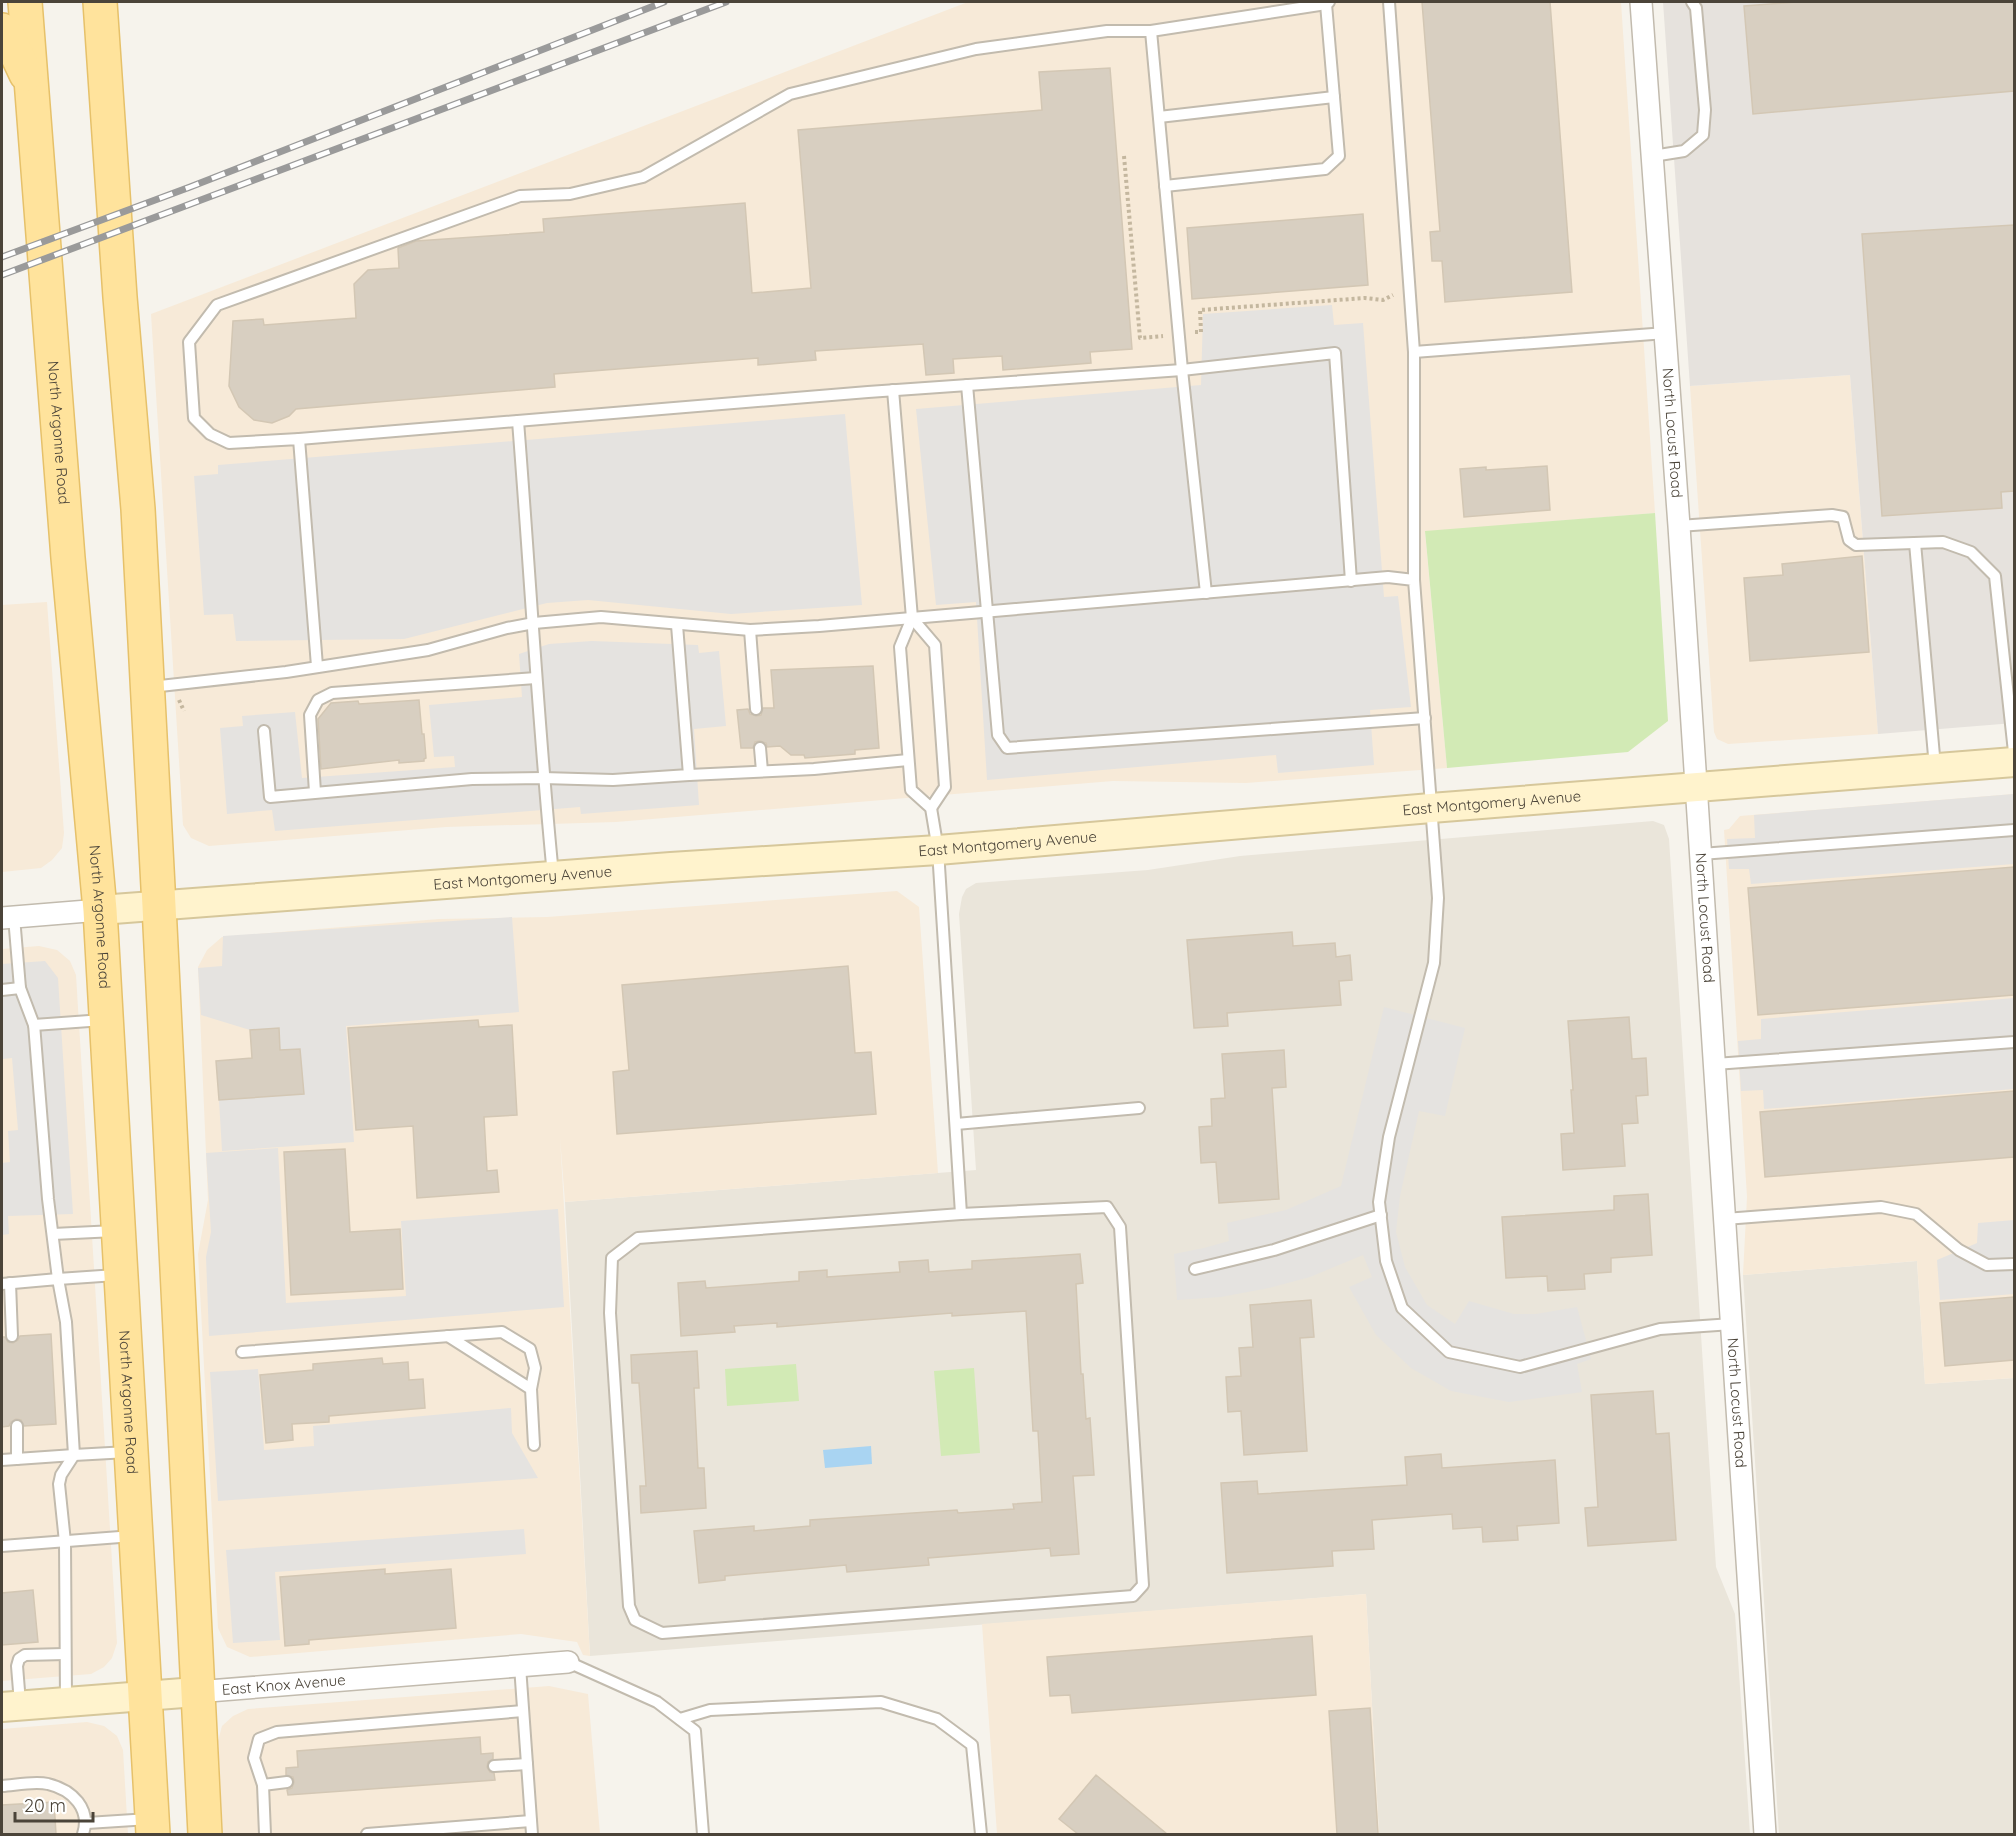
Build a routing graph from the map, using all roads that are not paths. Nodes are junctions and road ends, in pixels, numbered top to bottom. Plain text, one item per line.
1 (25, 2) edge
2 (100, 2) edge
3 (1389, 2) edge
4 (1641, 2) edge
5 (1692, 2) edge
6 (1328, 3) edge
7 (2, 30) edge
8 (1150, 31) junction
9 (32, 87) junction
10 (1334, 96) junction
11 (1159, 117) junction
12 (1653, 156) junction
13 (1165, 186) junction
14 (1666, 333) junction
15 (1414, 352) junction
16 (1182, 370) junction
17 (967, 385) junction
18 (893, 390) junction
19 (518, 421) junction
20 (298, 439) junction
21 (1679, 526) junction
22 (1914, 543) junction
23 (1414, 579) junction
24 (1351, 581) junction
25 (1206, 593) junction
26 (987, 612) junction
27 (912, 618) junction
28 (534, 623) junction
29 (677, 625) junction
30 (750, 630) junction
31 (317, 666) junction
32 (536, 678) junction
33 (147, 688) junction
34 (756, 709) dead end
35 (1425, 718) junction
36 (264, 731) dead end
37 (760, 748) dead end
38 (2014, 752) edge
39 (908, 760) junction
40 (2014, 762) edge
41 (1935, 769) junction
42 (762, 771) junction
43 (689, 775) junction
44 (543, 778) junction
45 (1697, 788) junction
46 (315, 792) junction
47 (931, 808) junction
48 (1431, 808) junction
49 (2014, 830) edge
50 (938, 850) junction
51 (1701, 854) junction
52 (553, 876) junction
53 (159, 906) junction
54 (100, 910) junction
55 (8, 917) edge
56 (20, 988) junction
57 (2, 990) edge
58 (107, 1020) junction
59 (34, 1024) junction
60 (2014, 1042) edge
61 (1715, 1064) junction
62 (1139, 1108) dead end
63 (956, 1124) junction
64 (961, 1214) junction
65 (1381, 1215) junction
66 (1725, 1219) junction
67 (118, 1231) junction
68 (52, 1234) junction
69 (2014, 1264) edge
70 (1195, 1269) dead end
71 (120, 1275) junction
72 (58, 1279) junction
73 (6, 1284) edge
74 (1732, 1324) junction
75 (12, 1336) dead end
76 (448, 1336) junction
77 (242, 1352) dead end
78 (531, 1389) junction
79 (17, 1426) dead end
80 (534, 1446) dead end
81 (132, 1451) junction
82 (74, 1455) junction
83 (17, 1459) junction
84 (2, 1460) edge
85 (136, 1536) junction
86 (65, 1542) junction
87 (2, 1546) edge
88 (66, 1653) junction
89 (568, 1662) joint
90 (520, 1666) junction
91 (196, 1692) junction
92 (146, 1696) junction
93 (66, 1702) junction
94 (11, 1706) edge
95 (523, 1711) junction
96 (680, 1719) junction
97 (527, 1764) junction
98 (494, 1766) dead end
99 (287, 1782) dead end
100 (263, 1785) junction
101 (2, 1786) edge
102 (531, 1821) junction
103 (87, 1823) junction
104 (153, 1827) edge
105 (83, 1834) edge
106 (205, 1834) edge
107 (265, 1834) edge
108 (367, 1834) edge
109 (532, 1834) edge
110 (703, 1834) edge
111 (981, 1834) edge
112 (1765, 1834) edge

1 - 9 main road, North Argonne Road
2 - 33 main road
3 - 15 lane
4 - 12 street, North Locust Road
5 - 12 lane
6 - 8 lane
6 - 10 lane
7 - 9 main road
8 - 11 lane
8 - 20 lane
9 - 54 main road, North Argonne Road
10 - 11 lane
10 - 13 lane
11 - 13 lane
12 - 14 street, North Locust Road
13 - 16 lane
14 - 15 lane
14 - 21 street, North Locust Road
15 - 23 lane
16 - 17 lane
16 - 24 lane
16 - 25 lane
17 - 18 lane
17 - 26 lane
18 - 19 lane
18 - 27 lane
19 - 20 lane
19 - 28 lane
20 - 31 lane
21 - 22 lane
21 - 45 street, North Locust Road
22 - 38 lane
22 - 41 lane
23 - 24 lane
23 - 35 lane
24 - 25 lane
25 - 26 lane
26 - 27 lane
26 - 35 lane
27 - 30 lane
27 - 39 lane
27 - 47 lane
28 - 29 lane
28 - 31 lane
28 - 32 lane
29 - 30 lane
29 - 43 lane
30 - 34 lane
31 - 33 lane
32 - 44 lane
32 - 46 lane
33 - 53 main road
35 - 48 lane
36 - 46 lane
37 - 42 lane
39 - 42 lane
39 - 47 lane
40 - 41 main road, East Montgomery Avenue
41 - 45 main road, East Montgomery Avenue
42 - 43 lane
43 - 44 lane
44 - 46 lane
44 - 52 lane
45 - 48 main road, East Montgomery Avenue
45 - 51 street, North Locust Road
47 - 50 lane
48 - 50 main road, East Montgomery Avenue
48 - 65 lane
49 - 51 lane
50 - 52 main road, East Montgomery Avenue
50 - 63 lane
51 - 61 street, North Locust Road
52 - 53 main road, East Montgomery Avenue
53 - 54 main road, East Montgomery Avenue
53 - 91 main road
54 - 55 street, East Montgomery Avenue
54 - 58 main road, North Argonne Road
55 - 56 lane
56 - 57 lane
56 - 59 lane
58 - 59 lane
58 - 67 main road, North Argonne Road
59 - 68 lane
60 - 61 lane
61 - 66 street, North Locust Road
62 - 63 lane
63 - 64 lane
64 - 64 lane
65 - 70 lane
65 - 74 lane
66 - 69 lane
66 - 74 street, North Locust Road
67 - 68 lane
67 - 71 main road, North Argonne Road
68 - 72 lane
71 - 72 lane
71 - 81 main road, North Argonne Road
72 - 73 lane
72 - 82 lane
73 - 75 lane
74 - 112 street, North Locust Road
76 - 77 lane
76 - 78 lane
76 - 78 lane
78 - 80 lane
79 - 83 lane
81 - 82 lane
81 - 85 main road, North Argonne Road
82 - 83 lane
82 - 86 lane
83 - 84 lane
85 - 86 lane
85 - 92 main road, North Argonne Road
86 - 87 lane
86 - 88 lane
88 - 93 lane
88 - 94 lane
89 - 90 street, East Knox Avenue
89 - 96 lane
90 - 91 street, East Knox Avenue
90 - 95 lane
91 - 92 main road, East Knox Avenue
91 - 106 main road
92 - 93 main road, East Knox Avenue
92 - 104 main road, North Argonne Road
93 - 94 main road, East Knox Avenue
95 - 97 lane
95 - 100 lane
96 - 110 lane
96 - 111 lane
97 - 98 lane
97 - 102 lane
99 - 100 lane
100 - 107 lane
101 - 103 lane
102 - 108 lane
102 - 109 lane
103 - 104 lane
103 - 105 lane

